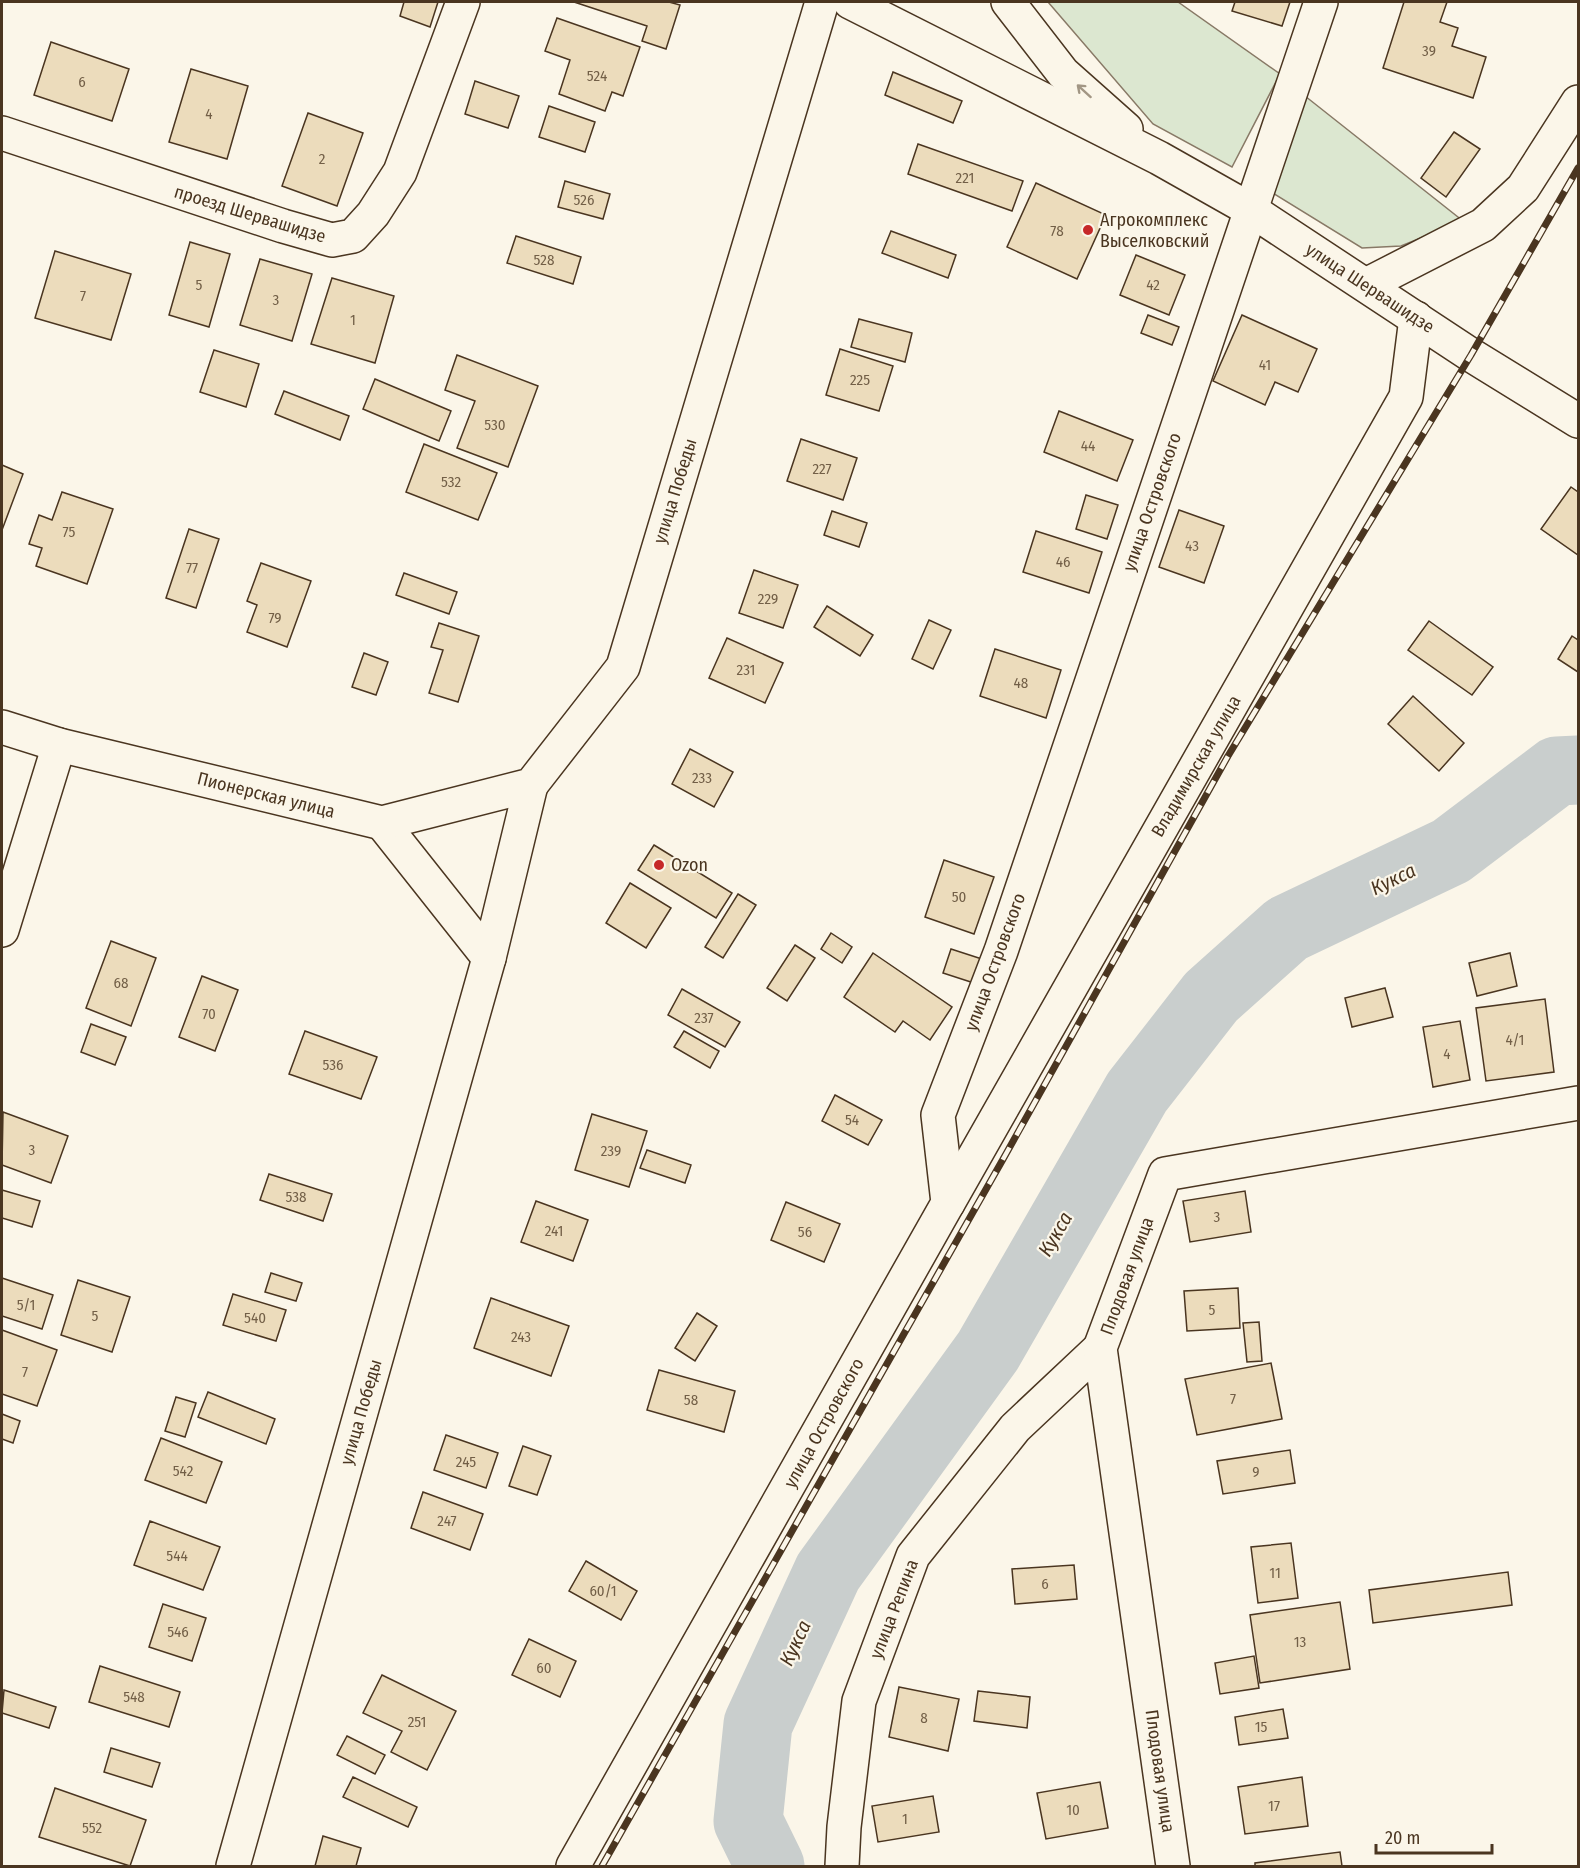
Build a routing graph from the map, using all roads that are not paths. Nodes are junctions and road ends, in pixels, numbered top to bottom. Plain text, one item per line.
1 (463, 2) edge
2 (822, 2) edge
3 (850, 2) edge
4 (1008, 2) edge
5 (1321, 2) edge
6 (1578, 102) edge
7 (2, 133) edge
8 (1159, 158) junction
9 (1251, 210) junction
10 (1365, 285) junction
11 (1416, 318) junction
12 (1578, 421) edge
13 (2, 727) edge
14 (59, 745) junction
15 (531, 785) junction
16 (382, 823) junction
17 (2, 930) edge
18 (489, 958) junction
19 (1578, 1103) edge
20 (948, 1203) junction
21 (1100, 1348) junction
22 (233, 1866) edge
23 (573, 1866) edge
24 (842, 1866) edge
25 (1173, 1866) edge

1 - 7 street, проезд Шервашидзе
2 - 15 street, улица Победы
3 - 8 street, улица Шервашидзе
8 -> 4 street, улица Шервашидзе
5 - 9 street, улица Островского
6 - 10 street
8 - 9 street, улица Шервашидзе
9 - 10 street, улица Шервашидзе
9 - 20 street, улица Островского
10 - 11 street, улица Шервашидзе
11 - 12 street, улица Шервашидзе
11 - 20 street, Владимирская улица
13 - 14 street, Пионерская улица
14 - 16 street, Пионерская улица
14 - 17 street
15 - 16 street, Пионерская улица
15 - 18 street, улица Победы
16 - 18 street
18 - 22 street, улица Победы
19 - 21 street, Плодовая улица
20 - 23 street, улица Островского
21 - 24 street, улица Репина
21 - 25 street, Плодовая улица

